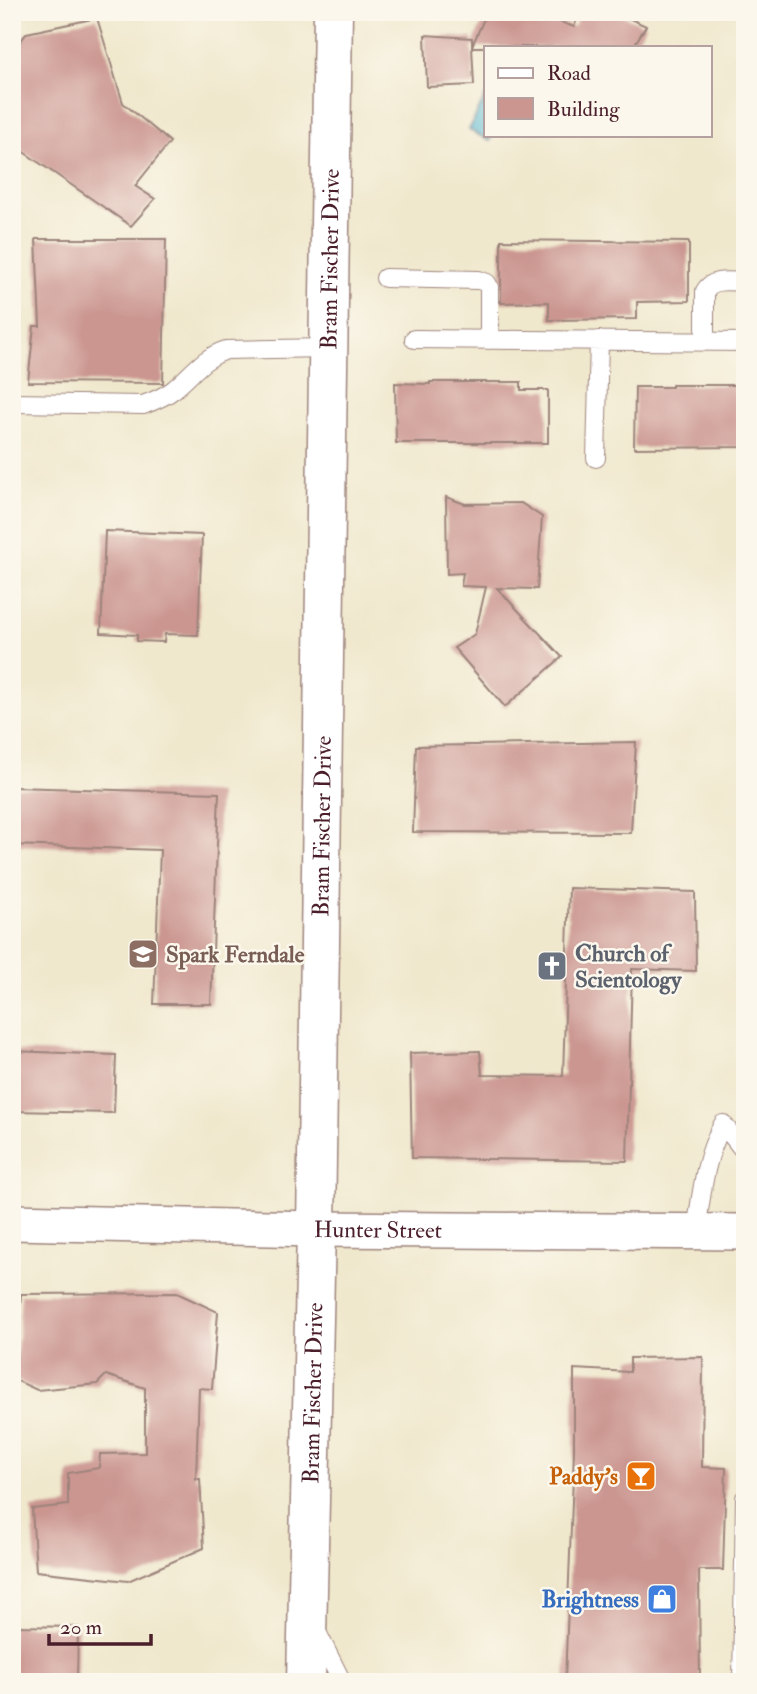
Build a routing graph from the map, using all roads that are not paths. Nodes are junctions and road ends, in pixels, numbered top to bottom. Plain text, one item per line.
1 (333, 12) edge
2 (385, 278) dead end
3 (745, 282) edge
4 (414, 339) dead end
5 (489, 340) junction
6 (598, 340) junction
7 (705, 342) junction
8 (745, 342) edge
9 (328, 348) junction
10 (12, 403) edge
11 (596, 458) dead end
12 (745, 1152) edge
13 (12, 1222) edge
14 (316, 1229) junction
15 (696, 1232) junction
16 (745, 1232) edge
17 (745, 1498) edge
18 (307, 1611) junction
19 (306, 1682) edge
20 (342, 1682) edge
21 (742, 1682) edge

1 - 9 main road, Bram Fischer Drive
2 - 5 lane
3 - 7 lane
4 - 5 lane
5 - 6 lane
6 - 7 lane
6 - 11 lane
7 - 8 lane
9 - 10 lane
9 - 14 main road, Bram Fischer Drive
12 - 15 lane
13 - 14 street, Hunter Street
14 - 15 street, Hunter Street
14 - 18 main road, Bram Fischer Drive
15 - 16 street, Hunter Street
17 - 21 lane
18 - 19 main road, Bram Fischer Drive
18 - 20 lane

